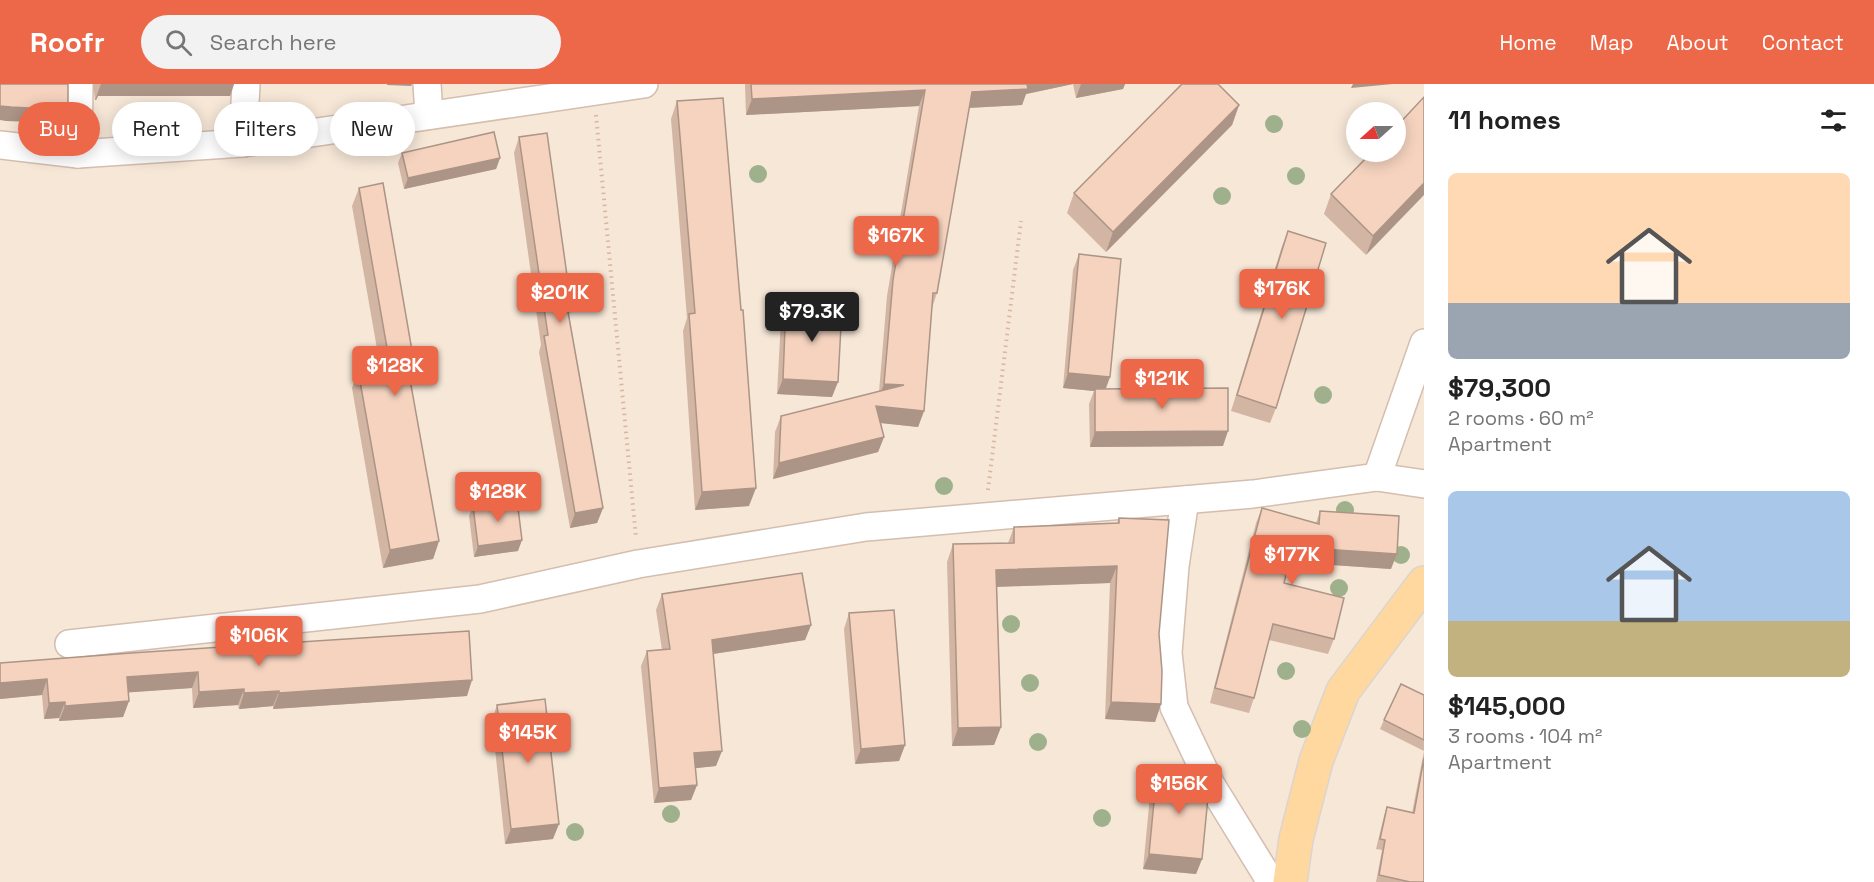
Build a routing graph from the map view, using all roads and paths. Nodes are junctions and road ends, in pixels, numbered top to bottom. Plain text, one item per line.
1 (79, 84) edge
2 (246, 84) edge
3 (428, 84) edge
4 (644, 84) edge
5 (594, 87) edge
6 (79, 102) edge
7 (245, 102) edge
8 (429, 116) junction
9 (318, 132) edge
10 (0, 145) edge
11 (214, 145) edge
12 (18, 147) edge
13 (100, 153) edge
14 (1021, 221) dead end
15 (1424, 343) edge
16 (1377, 477) junction
17 (1424, 484) edge
18 (1185, 500) junction
19 (985, 518) junction
20 (638, 564) junction
21 (1424, 583) edge
22 (69, 644) dead end
23 (1271, 882) edge
24 (1290, 882) edge

1 - 6 street
2 - 7 street
3 - 8 street
4 - 5 street
5 - 8 street
5 - 20 path
8 - 9 street
10 - 12 street
11 - 13 street
14 - 19 path
15 - 16 street
16 - 17 street
16 - 18 street
18 - 19 street
18 - 23 street
19 - 20 street
20 - 22 street
21 - 24 main road

